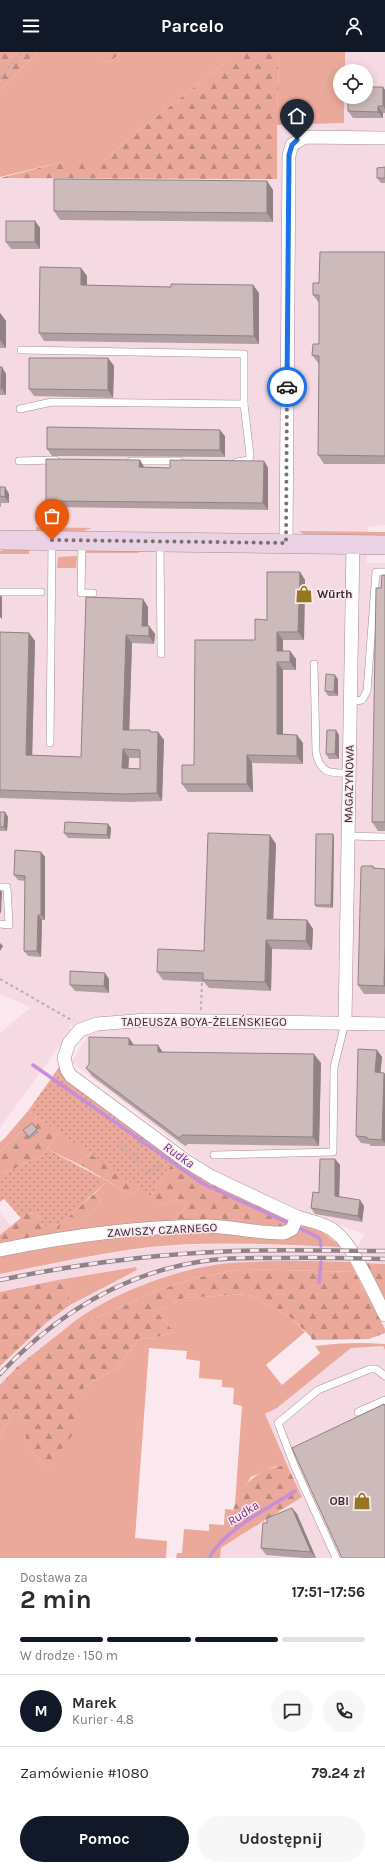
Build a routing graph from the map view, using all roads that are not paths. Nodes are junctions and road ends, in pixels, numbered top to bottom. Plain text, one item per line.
1 (385, 138) edge
2 (21, 350) dead end
3 (244, 404) junction
4 (20, 409) dead end
5 (62, 460) edge
6 (125, 460) edge
7 (19, 461) dead end
8 (189, 461) edge
9 (228, 462) edge
10 (0, 540) edge
11 (52, 540) junction
12 (82, 541) junction
13 (160, 542) junction
14 (286, 543) junction
15 (353, 544) junction
16 (385, 545) edge
17 (385, 572) edge
18 (0, 592) edge
19 (41, 592) dead end
20 (93, 593) dead end
21 (161, 654) dead end
22 (314, 664) dead end
23 (350, 702) junction
24 (50, 743) dead end
25 (349, 773) junction
26 (348, 836) junction
27 (385, 837) edge
28 (0, 887) edge
29 (0, 924) edge
30 (345, 1023) junction
31 (385, 1024) edge
32 (214, 1154) dead end
33 (295, 1222) junction
34 (0, 1250) edge
35 (385, 1315) edge
36 (385, 1376) edge
37 (385, 1400) edge
38 (358, 1412) dead end
39 (336, 1558) edge

1 - 14 street
2 - 3 lane
3 - 4 lane
3 - 9 lane
5 - 7 lane
6 - 8 lane
10 - 11 street
11 - 12 street
11 - 24 lane
12 - 13 street
12 - 20 lane
13 - 14 street
13 - 21 lane
14 - 15 street
15 - 16 street
15 - 23 street, MAGAZYNOWA
17 - 23 lane
18 - 19 lane
22 - 25 lane
23 - 25 street, MAGAZYNOWA
25 - 26 street, MAGAZYNOWA
26 - 27 lane
26 - 30 street, MAGAZYNOWA
28 - 29 lane
30 - 31 street, TADEUSZA BOYA-ŻELEŃSKIEGO
30 - 32 lane
30 - 33 street, TADEUSZA BOYA-ŻELEŃSKIEGO
33 - 34 street, ZAWISZY CZARNEGO
33 - 35 street, ZAWISZY CZARNEGO
36 - 39 lane
37 - 38 lane

